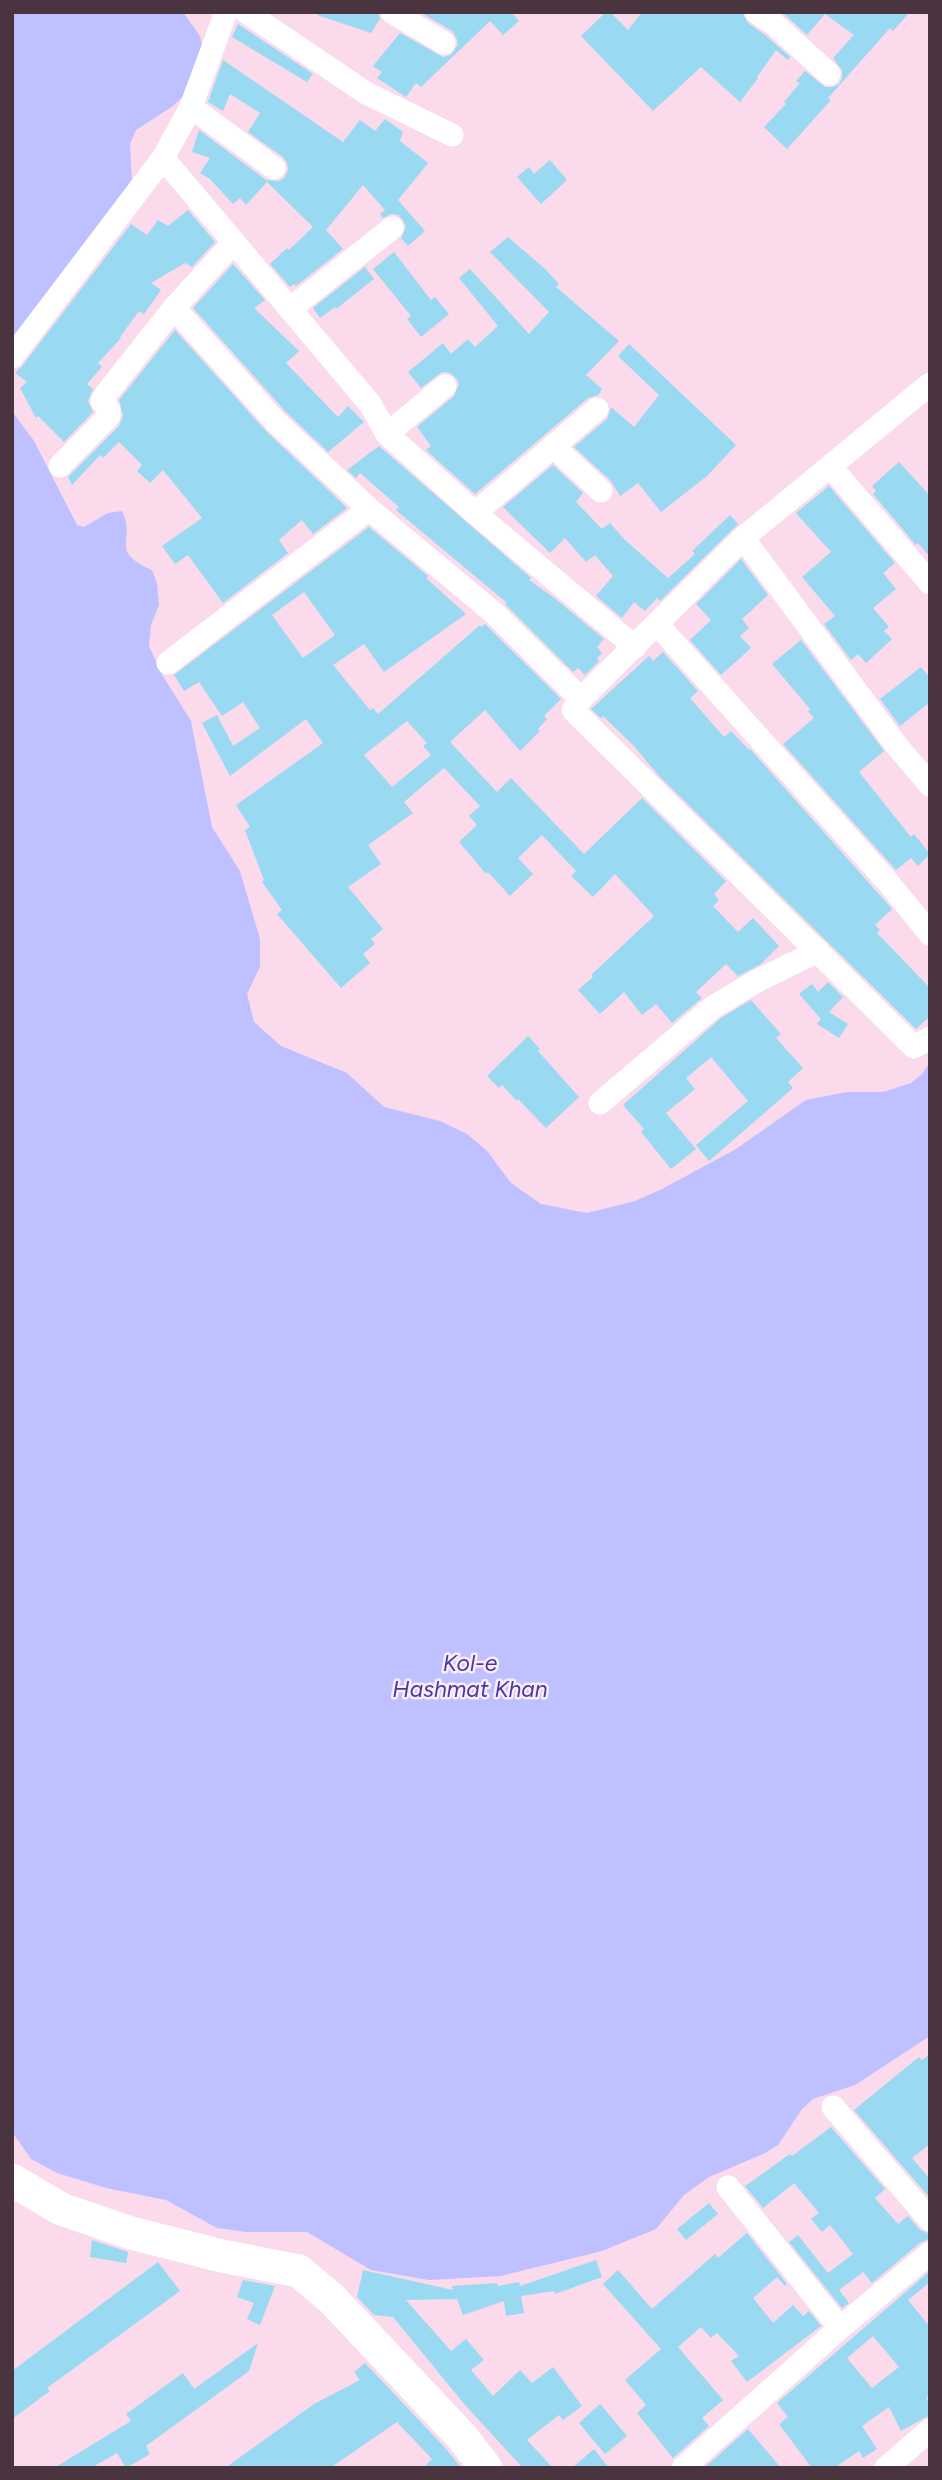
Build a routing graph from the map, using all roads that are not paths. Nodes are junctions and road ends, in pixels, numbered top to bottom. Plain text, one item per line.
1 (226, 12) edge
2 (246, 12) edge
3 (392, 12) edge
4 (771, 16) edge
5 (444, 43) dead end
6 (829, 74) dead end
7 (191, 107) junction
8 (452, 135) dead end
9 (163, 158) junction
10 (274, 168) dead end
11 (392, 228) dead end
12 (233, 243) junction
13 (174, 308) junction
14 (290, 309) junction
15 (12, 357) edge
16 (930, 384) edge
17 (445, 386) dead end
18 (597, 409) dead end
19 (387, 434) junction
20 (553, 446) junction
21 (60, 466) dead end
22 (831, 467) junction
23 (601, 491) dead end
24 (369, 509) junction
25 (475, 513) junction
26 (743, 538) junction
27 (930, 583) edge
28 (657, 624) junction
29 (635, 647) junction
30 (168, 663) dead end
31 (581, 699) junction
32 (930, 785) edge
33 (930, 934) edge
34 (818, 951) junction
35 (930, 1038) edge
36 (600, 1103) dead end
37 (833, 2107) dead end
38 (12, 2180) edge
39 (728, 2187) dead end
40 (930, 2220) edge
41 (930, 2253) edge
42 (840, 2328) junction
43 (930, 2430) edge
44 (486, 2468) edge
45 (683, 2468) edge
46 (886, 2468) edge

1 - 7 street
2 - 8 street
3 - 5 street
4 - 6 street
7 - 9 street
7 - 10 street
9 - 12 street
9 - 15 street
11 - 14 street
12 - 13 street
12 - 14 street
13 - 21 street
13 - 24 street
14 - 19 street
16 - 22 street
17 - 19 street
18 - 20 street
19 - 25 street
20 - 23 street
20 - 25 street
22 - 26 street
22 - 27 street
24 - 30 street
24 - 31 street
25 - 29 street
26 - 28 street
26 - 32 street
28 - 29 street
28 - 33 street
29 - 31 street
31 - 34 street
34 - 35 street
34 - 36 street
37 - 40 street
38 - 44 street
39 - 42 street
41 - 42 street
42 - 45 street
43 - 46 street

